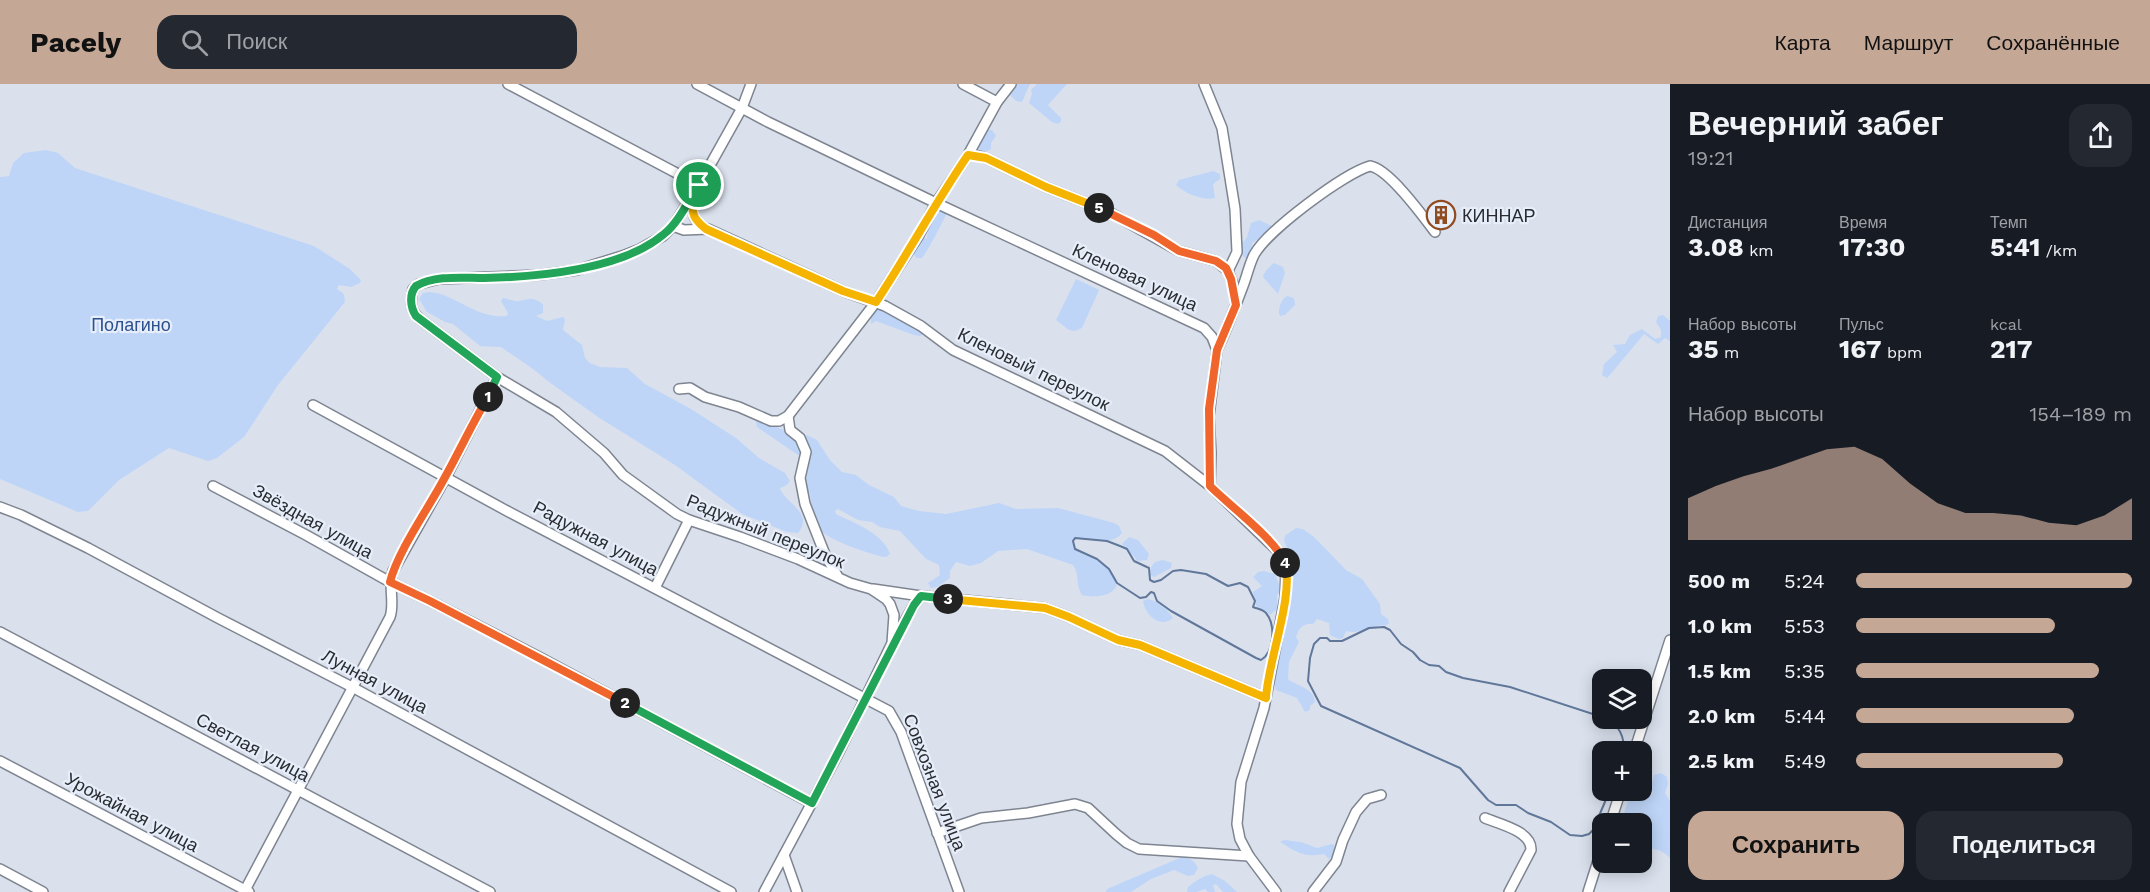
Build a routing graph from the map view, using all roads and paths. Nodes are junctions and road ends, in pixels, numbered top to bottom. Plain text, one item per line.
1 (508, 84) edge
2 (697, 84) edge
3 (751, 84) edge
4 (963, 84) edge
5 (1011, 84) edge
6 (1204, 84) edge
7 (997, 102) junction
8 (742, 108) junction
9 (968, 155) junction
10 (699, 185) junction
11 (936, 203) junction
12 (673, 226) junction
13 (706, 229) junction
14 (1435, 232) dead end
15 (1228, 271) junction
16 (876, 302) junction
17 (1236, 305) junction
18 (1217, 350) junction
19 (497, 377) junction
20 (679, 389) dead end
21 (313, 405) dead end
22 (788, 416) junction
23 (446, 477) junction
24 (213, 486) dead end
25 (1210, 486) junction
26 (0, 507) edge
27 (689, 520) junction
28 (840, 578) junction
29 (390, 582) junction
30 (655, 588) junction
31 (871, 589) junction
32 (921, 596) junction
33 (0, 632) edge
34 (1670, 640) edge
35 (892, 643) junction
36 (352, 687) junction
37 (1266, 698) junction
38 (865, 699) junction
39 (1638, 741) edge
40 (0, 760) edge
41 (300, 790) junction
42 (1381, 795) dead end
43 (812, 803) junction
44 (1485, 818) dead end
45 (937, 833) junction
46 (784, 855) junction
47 (1249, 856) junction
48 (0, 869) edge
49 (1594, 873) edge
50 (790, 876) junction
51 (771, 880) junction
52 (246, 891) edge
53 (43, 892) edge
54 (490, 892) edge
55 (731, 892) edge
56 (764, 892) edge
57 (797, 892) edge
58 (959, 892) edge
59 (1276, 892) edge
60 (1313, 892) edge
61 (1509, 892) edge
62 (1588, 892) edge

1 - 10 street
2 - 8 street, Кленовая улица
3 - 8 street
4 - 7 street
5 - 7 street
6 - 15 street
7 - 9 street
8 - 10 street
8 - 11 street, Кленовая улица
9 - 11 street
9 - 15 street
10 - 12 street
10 - 13 street
11 - 16 street
11 - 18 street, Кленовая улица
12 - 13 street, Кленовый переулок
12 - 19 street, Радужный переулок
13 - 16 street, Кленовый переулок
14 - 17 street
15 - 17 street
16 - 22 street
16 - 25 street, Кленовый переулок
17 - 18 street
18 - 25 street
19 - 23 street
19 - 27 street, Радужный переулок
20 - 22 street
21 - 23 street, Радужная улица
22 - 28 street
23 - 29 street
23 - 30 street, Радужная улица
24 - 29 street, Звёздная улица
25 - 37 street, Кленовый переулок
26 - 36 street, Лунная улица
27 - 28 street, Радужный переулок
27 - 30 street
28 - 31 street, Радужный переулок
29 - 36 street
29 - 43 street, Звёздная улица
30 - 38 street, Радужная улица
31 - 32 street
31 - 35 street, Радужный переулок
32 - 35 street
32 - 37 street
33 - 41 street, Светлая улица
34 - 39 street
35 - 38 street, Радужный переулок
36 - 41 street
36 - 55 street, Лунная улица
37 - 47 street
38 - 43 street, Радужный переулок
38 - 45 street, Совхозная улица
40 - 52 street, Урожайная улица
41 - 52 street
41 - 54 street, Светлая улица
42 - 60 street
43 - 46 street, Радужный переулок
44 - 61 street
45 - 47 street
45 - 58 street, Совхозная улица
46 - 50 street
46 - 51 street, Радужный переулок
47 - 59 street
48 - 53 street
49 - 62 street
50 - 51 street
50 - 57 street
51 - 56 street, Радужный переулок

